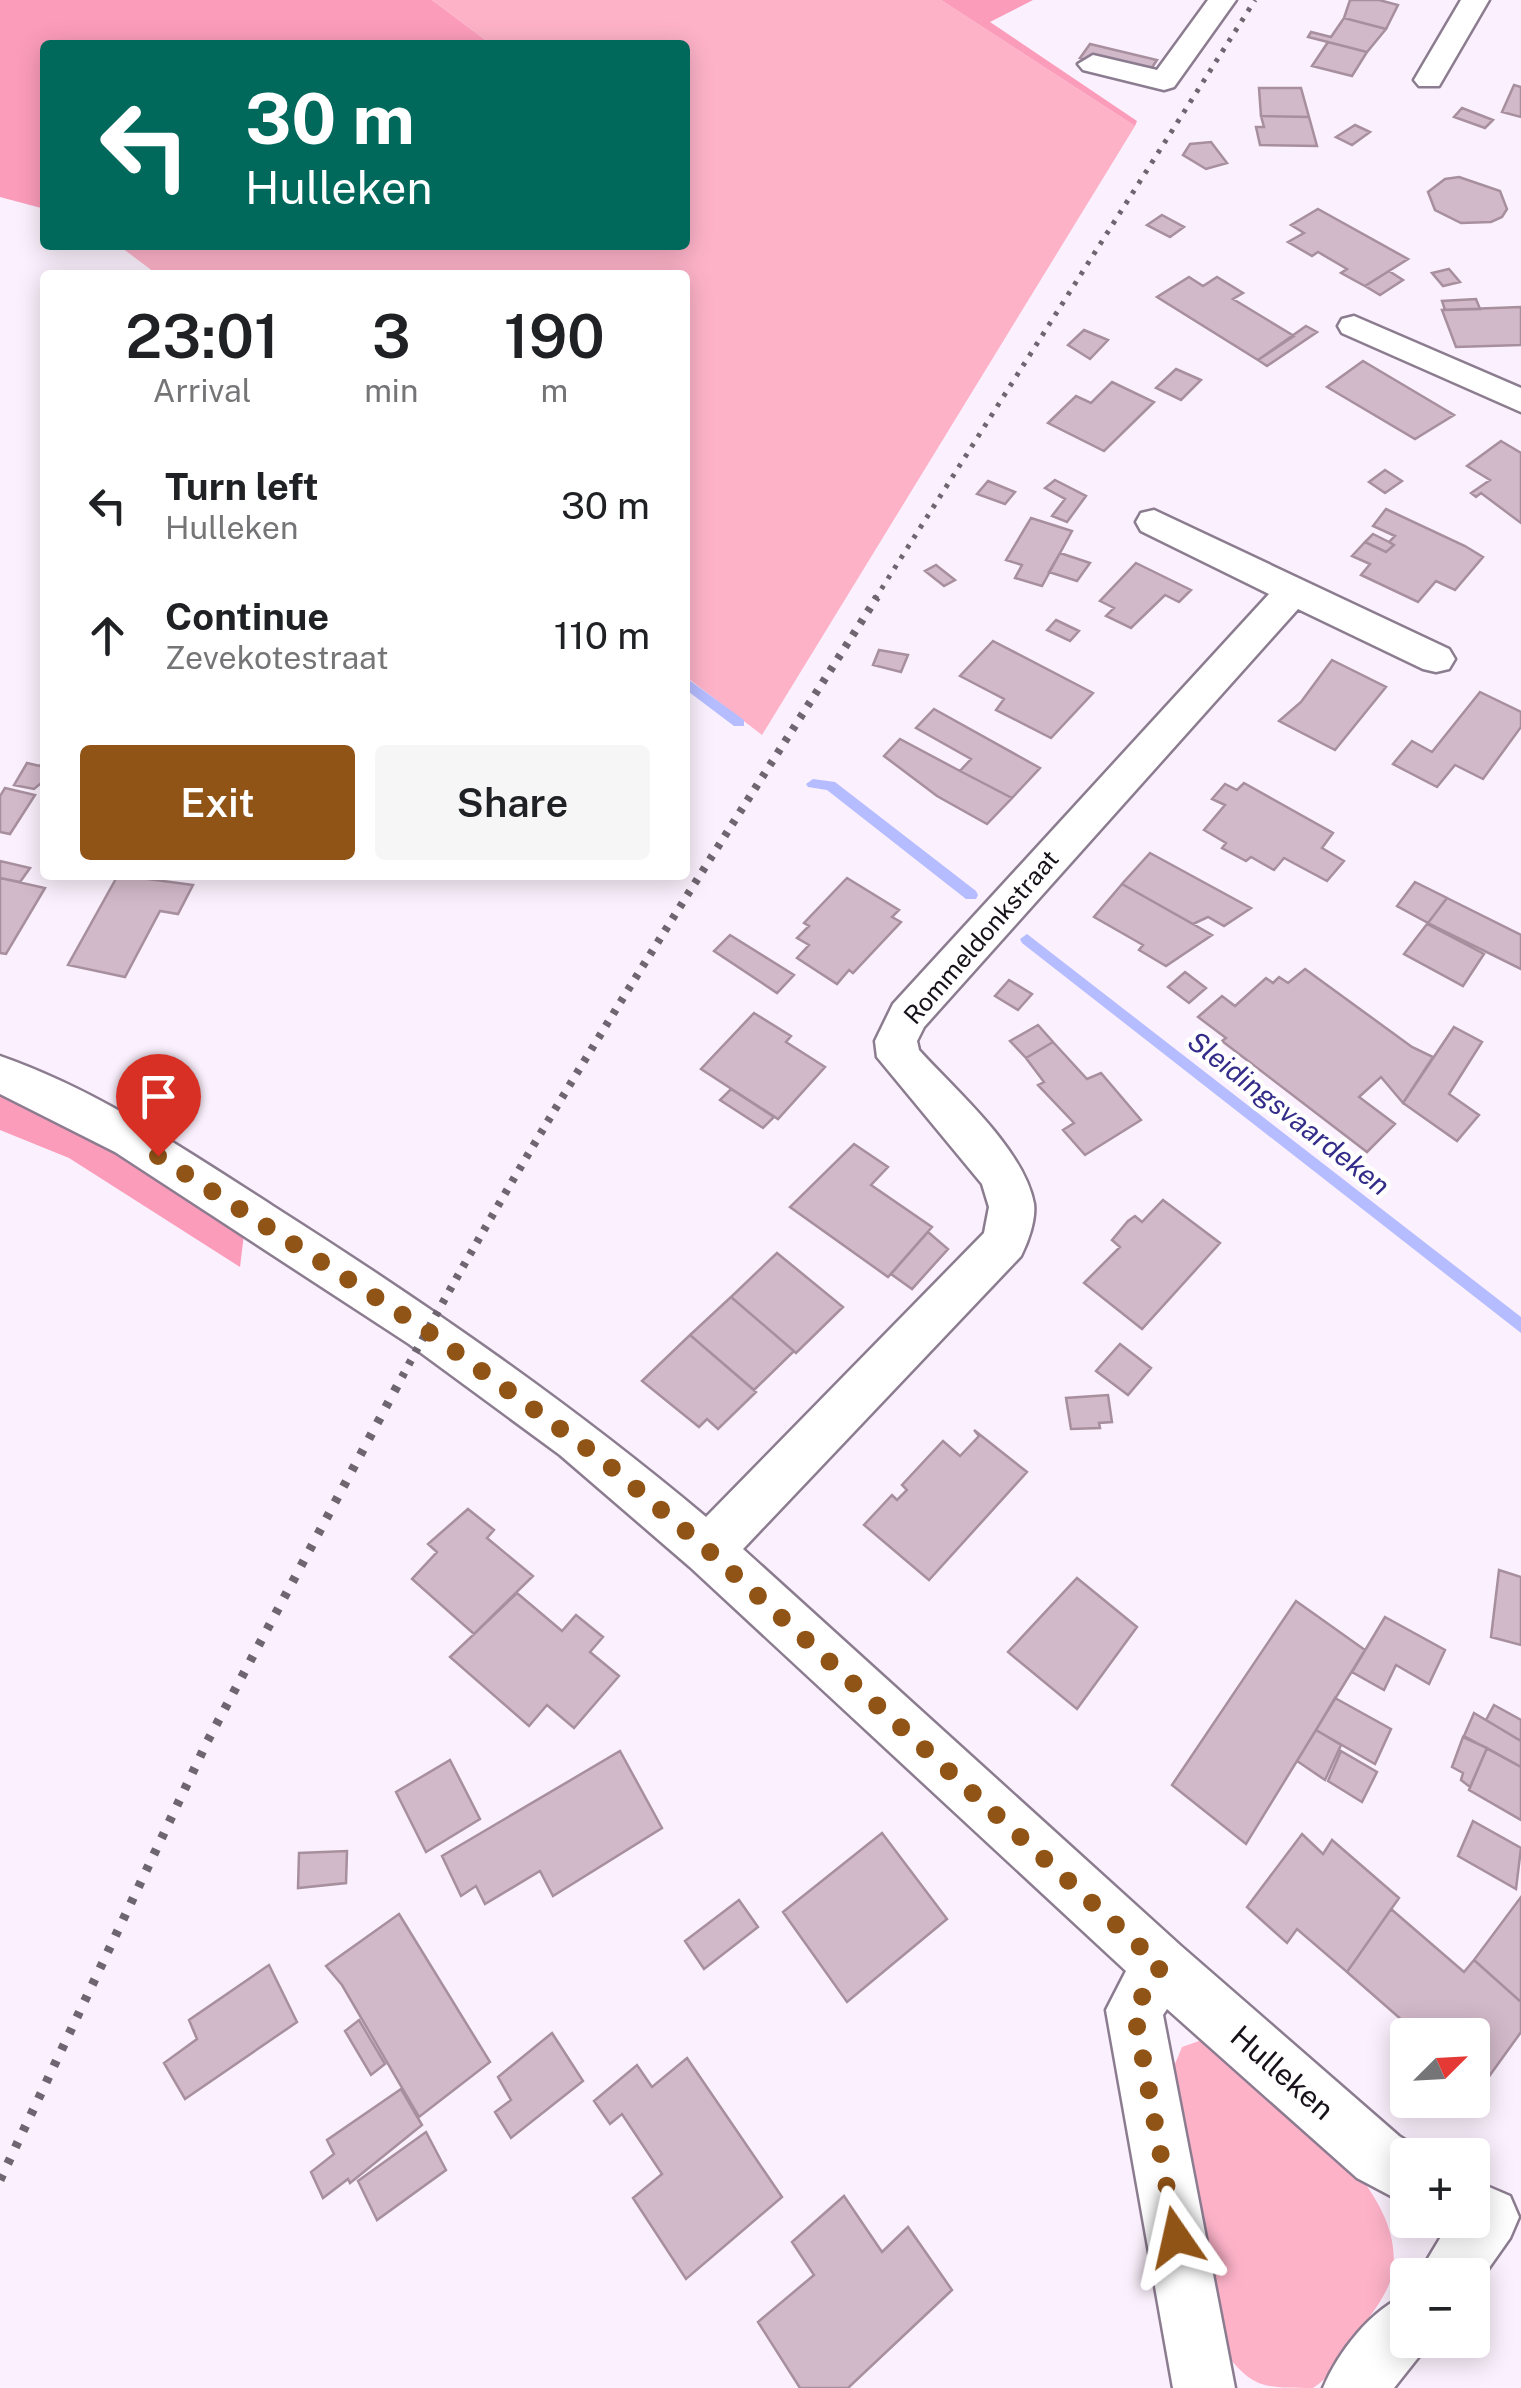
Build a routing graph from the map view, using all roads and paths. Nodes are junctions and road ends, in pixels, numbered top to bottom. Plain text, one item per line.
1 (1222, 0) edge
2 (1474, 0) edge
3 (1093, 64) dead end
4 (1429, 80) dead end
5 (1354, 326) dead end
6 (1521, 401) edge
7 (1154, 522) dead end
8 (1293, 591) junction
9 (1436, 659) dead end
10 (0, 1074) edge
11 (708, 1550) junction
12 (1161, 1966) junction
13 (1390, 2165) edge
14 (1494, 2209) edge
15 (1460, 2258) edge
16 (1390, 2345) edge
17 (1204, 2388) edge
18 (1354, 2388) edge

1 - 3 street
2 - 4 street
5 - 6 street
7 - 8 street
8 - 9 street
8 - 11 street, Rommeldonkstraat
10 - 11 street, Hulleken
11 - 12 street, Hulleken
12 - 13 street, Hulleken
12 - 17 street
14 - 15 street
16 - 18 street

